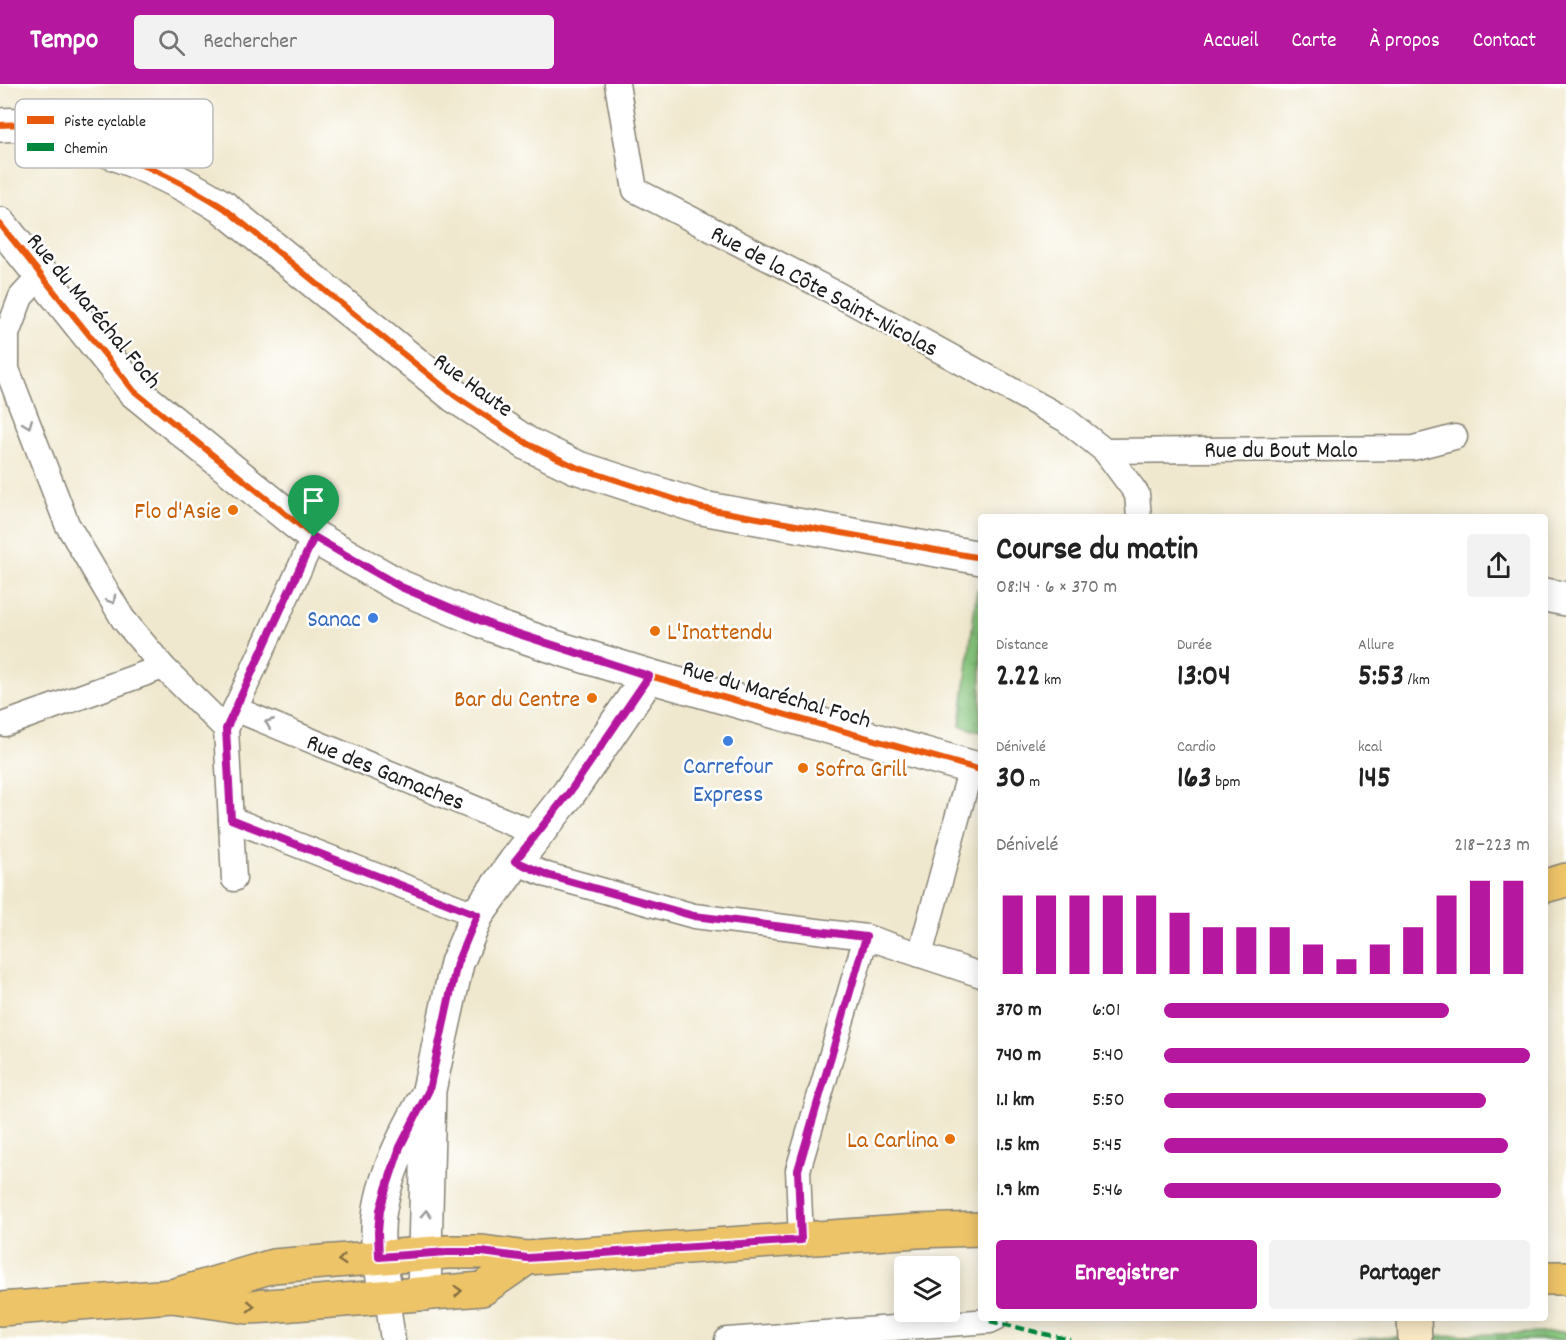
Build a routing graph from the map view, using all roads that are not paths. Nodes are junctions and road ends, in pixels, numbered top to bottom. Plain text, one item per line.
1 (617, 84) edge
2 (0, 126) edge
3 (15, 126) edge
4 (152, 168) edge
5 (0, 224) edge
6 (41, 276) junction
7 (1455, 437) dead end
8 (1105, 451) junction
9 (1139, 514) edge
10 (314, 537) junction
11 (978, 557) edge
12 (1548, 596) edge
13 (1566, 599) edge
14 (163, 667) junction
15 (649, 676) junction
16 (230, 719) junction
17 (5, 724) dead end
18 (976, 768) edge
19 (231, 819) junction
20 (537, 834) junction
21 (515, 861) junction
22 (234, 879) dead end
23 (1566, 880) edge
24 (1548, 885) edge
25 (477, 915) junction
26 (866, 937) junction
27 (920, 955) junction
28 (978, 974) edge
29 (429, 1090) junction
30 (978, 1228) edge
31 (801, 1240) junction
32 (401, 1255) junction
33 (527, 1258) junction
34 (1548, 1278) edge
35 (1566, 1278) edge
36 (172, 1296) junction
37 (404, 1296) junction
38 (0, 1309) edge
39 (990, 1321) edge
40 (393, 1340) edge
41 (727, 1340) edge

1 - 8 lane, Rue de la Côte Saint-Nicolas
2 - 3 street, Rue Haute
4 - 11 street, Rue Haute
5 - 6 street, Rue du Maréchal Foch
6 - 10 street, Rue du Maréchal Foch
6 -> 14 lane
7 - 8 lane, Rue du Bout Malo
8 - 9 lane
10 - 15 street, Rue du Maréchal Foch
10 - 16 lane
12 - 13 street
14 - 16 lane
14 - 17 lane
15 - 18 street, Rue du Maréchal Foch
15 - 20 street
16 - 19 lane
20 -> 16 lane, Rue des Gamaches
18 - 27 lane
19 - 22 lane
19 - 25 lane
20 - 21 street
21 - 25 street
21 - 26 lane
23 - 24 main road
25 - 29 street
26 - 27 lane
26 - 31 lane
27 - 28 lane
32 -> 29 street
29 - 32 street
30 - 31 main road
31 - 33 main road
32 - 33 main road
32 -> 36 main road
32 - 37 street
32 - 37 street
37 -> 33 main road
34 - 35 main road
36 -> 37 main road
36 - 38 main road
37 - 40 lane
39 - 41 lane

